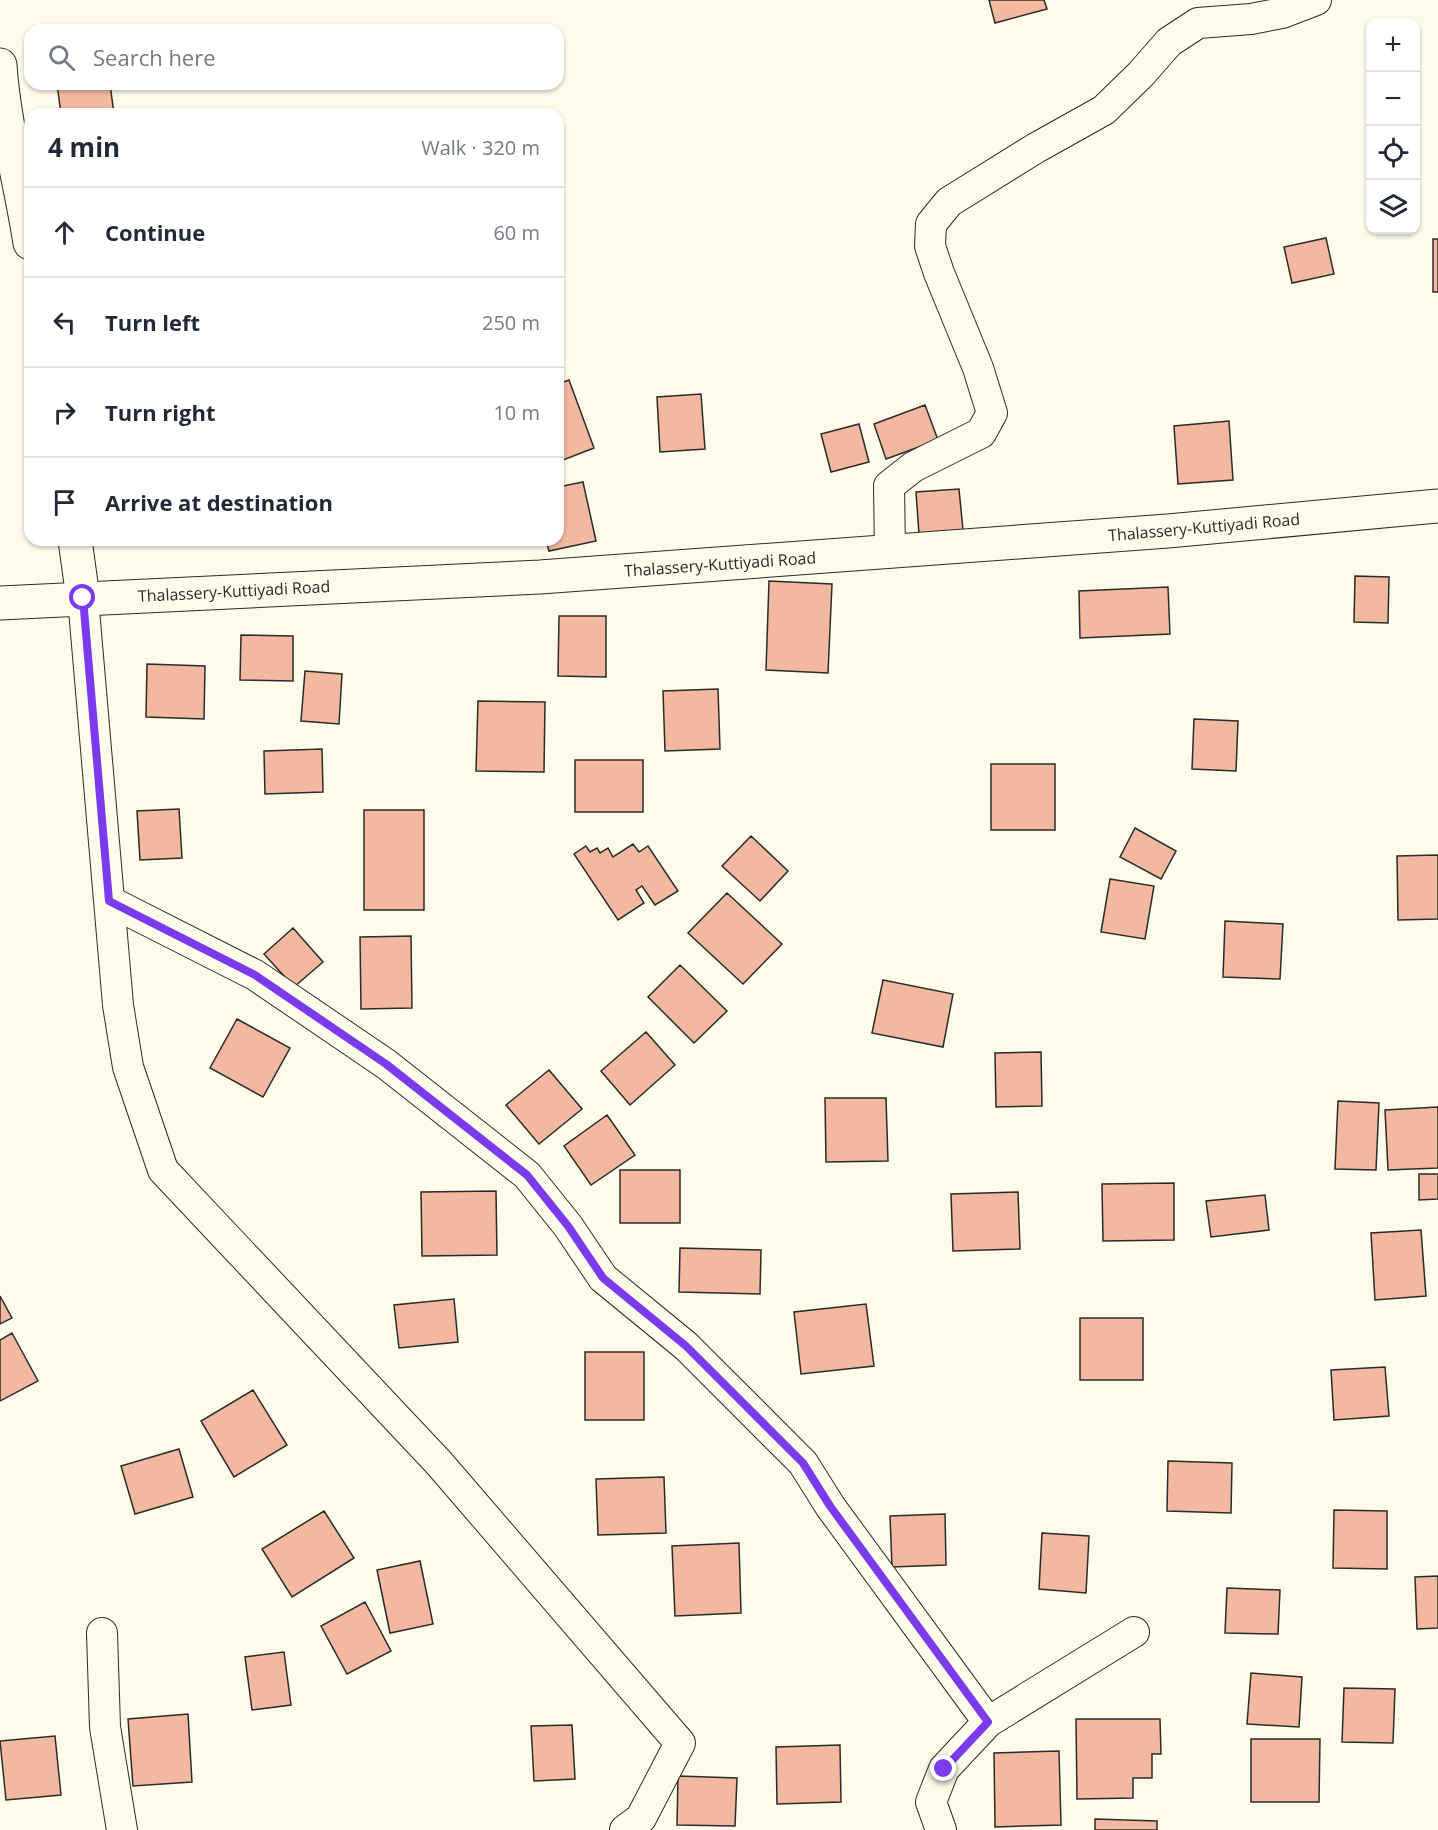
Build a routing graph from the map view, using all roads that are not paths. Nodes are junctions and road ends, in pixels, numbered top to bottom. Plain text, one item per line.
1 (1316, 0) edge
2 (0, 65) edge
3 (24, 204) edge
4 (1438, 506) edge
5 (76, 546) edge
6 (890, 552) junction
7 (83, 598) junction
8 (0, 603) edge
9 (109, 901) junction
10 (1134, 1632) dead end
11 (102, 1633) dead end
12 (988, 1722) junction
13 (122, 1830) edge
14 (625, 1830) edge
15 (941, 1830) edge

1 - 6 street
2 - 3 main road
4 - 6 main road, Thalassery-Kuttiyadi Road
5 - 7 main road
6 - 7 main road, Thalassery-Kuttiyadi Road
7 - 8 main road, Thalassery-Kuttiyadi Road
7 - 9 street
9 - 12 street
9 - 14 street
10 - 12 street
11 - 13 street
12 - 15 street

